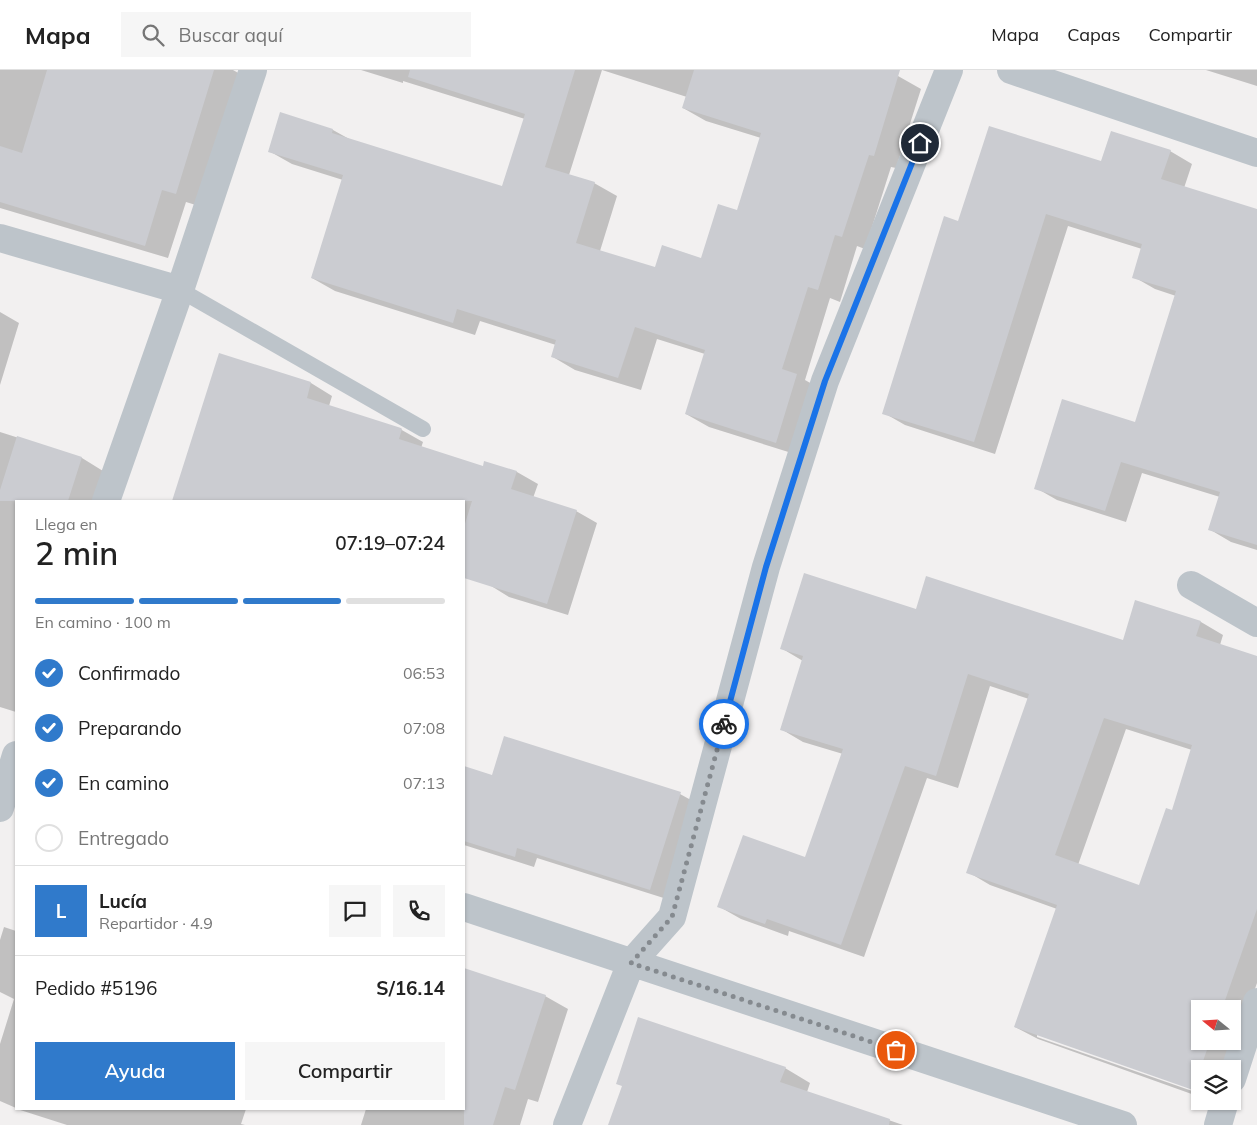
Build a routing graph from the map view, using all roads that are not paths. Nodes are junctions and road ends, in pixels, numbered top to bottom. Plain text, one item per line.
1 (253, 70) edge
2 (950, 70) edge
3 (1010, 70) edge
4 (1257, 153) edge
5 (0, 238) edge
6 (180, 290) junction
7 (423, 429) dead end
8 (106, 500) edge
9 (1191, 585) dead end
10 (1257, 623) edge
11 (12, 756) edge
12 (0, 808) edge
13 (465, 907) edge
14 (631, 963) junction
15 (1257, 1002) edge
16 (1238, 1060) edge
17 (1222, 1110) edge
18 (566, 1125) edge
19 (1123, 1125) edge
20 (1218, 1125) edge

1 - 6 street
2 - 14 street
3 - 4 street
5 - 6 street
6 - 7 lane
6 - 8 street
9 - 10 street
11 - 12 street
13 - 14 street
14 - 18 street
14 - 19 street
15 - 16 street
17 - 20 street

